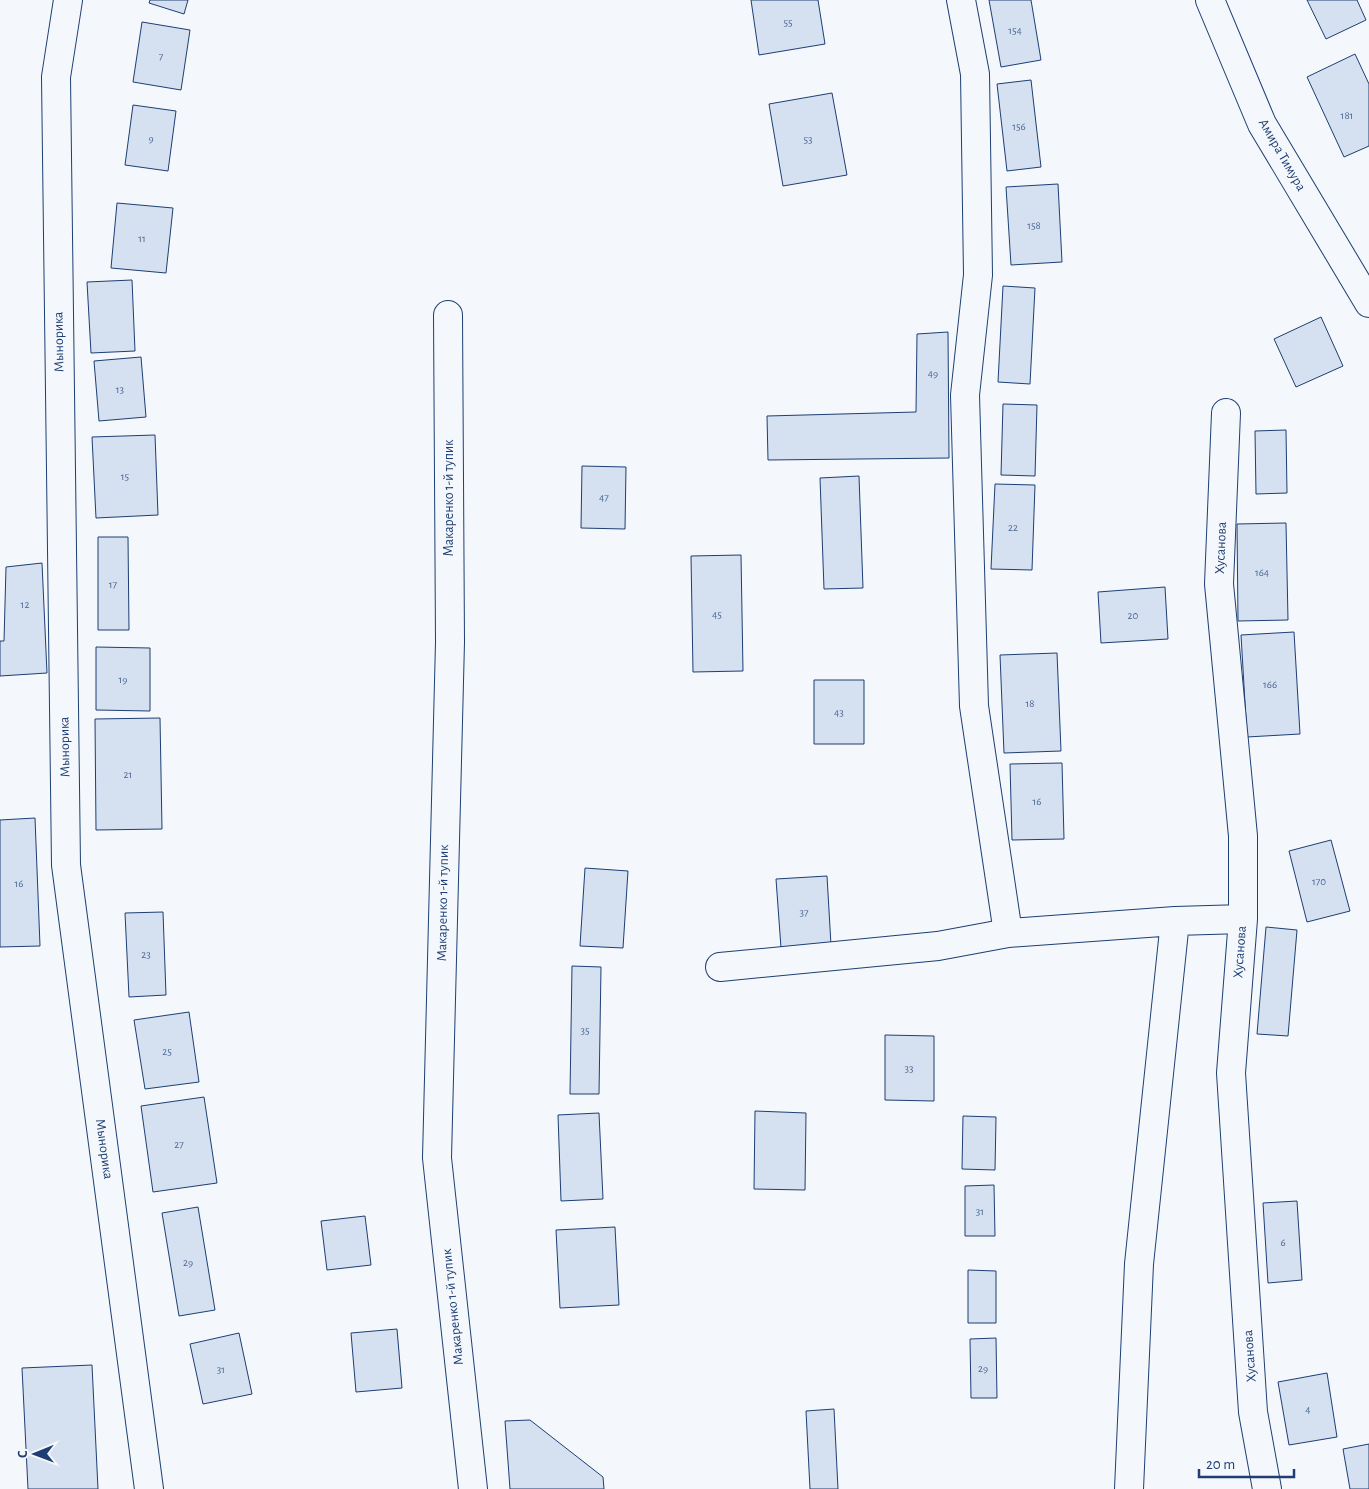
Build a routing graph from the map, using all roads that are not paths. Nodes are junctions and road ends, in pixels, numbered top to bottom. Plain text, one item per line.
1 (68, 0) edge
2 (961, 0) edge
3 (1210, 0) edge
4 (1369, 303) edge
5 (448, 315) dead end
6 (1226, 414) dead end
7 (1242, 920) junction
8 (1176, 921) junction
9 (1008, 933) junction
10 (720, 967) dead end
11 (149, 1489) edge
12 (473, 1489) edge
13 (1129, 1489) edge
14 (1266, 1489) edge

1 - 11 street, Мынорика
2 - 9 street
3 - 4 street, Амира Тимура
5 - 12 street, Макаренко 1-й тупик
6 - 7 street, Хусанова
7 - 8 street
7 - 14 street, Хусанова
8 - 9 street
8 - 13 street
9 - 10 street

